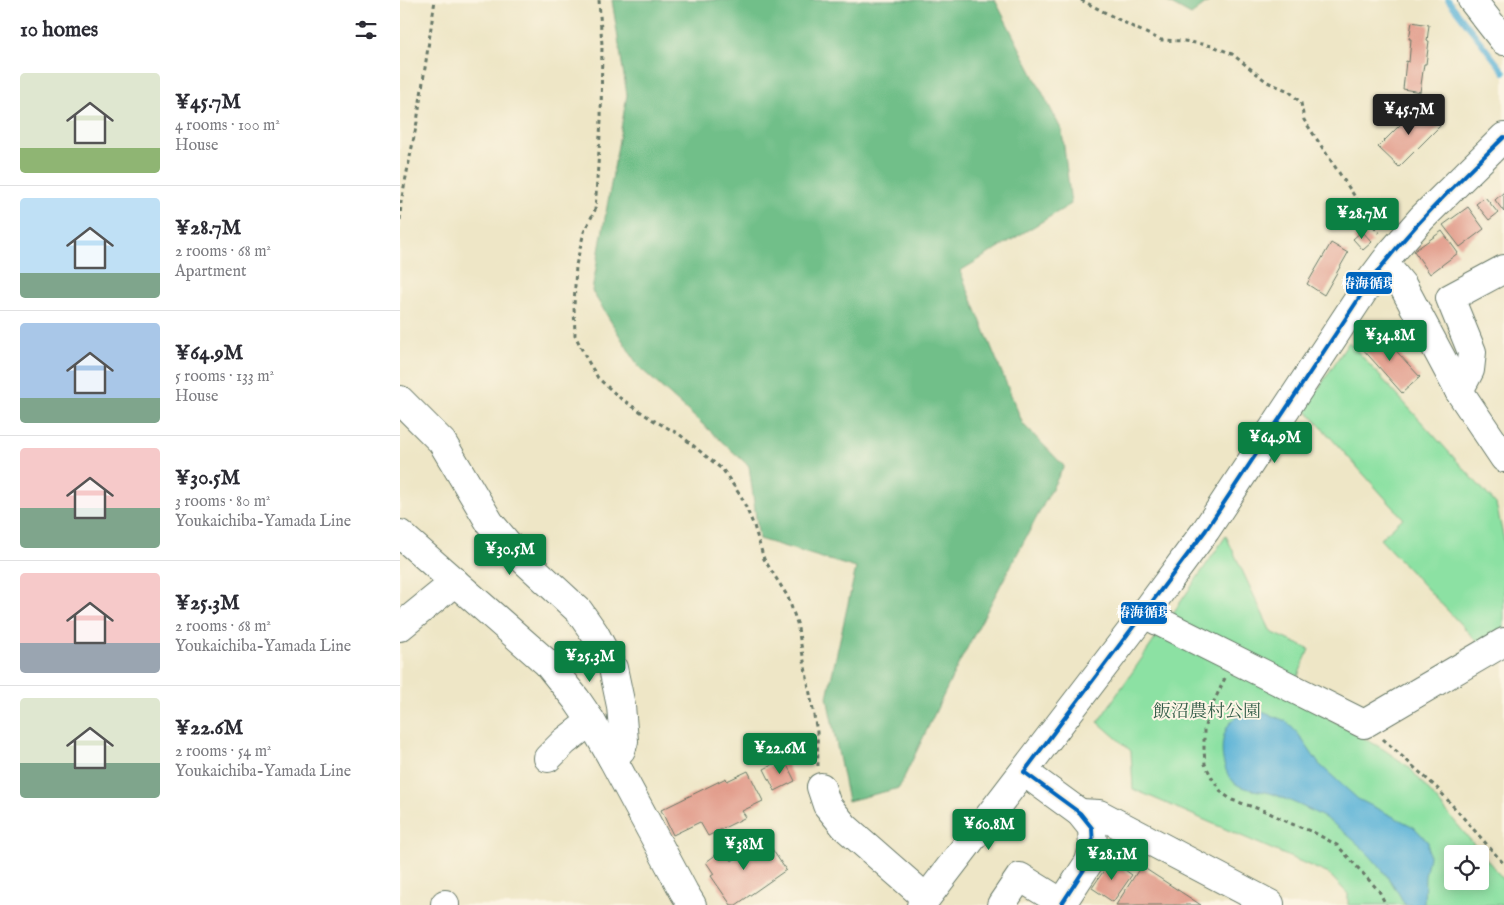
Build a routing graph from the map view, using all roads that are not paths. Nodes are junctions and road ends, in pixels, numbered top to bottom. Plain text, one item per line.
1 (1472, 0) edge
2 (1504, 41) edge
3 (1504, 137) edge
4 (1388, 258) junction
5 (1502, 258) edge
6 (1458, 391) junction
7 (400, 400) edge
8 (1504, 458) edge
9 (400, 534) edge
10 (455, 582) junction
11 (1144, 614) junction
12 (400, 627) edge
13 (1504, 642) edge
14 (591, 722) junction
15 (548, 758) dead end
16 (612, 758) junction
17 (1024, 772) junction
18 (821, 787) road end
19 (1080, 813) junction
20 (923, 902) edge
21 (1062, 904) edge
22 (1270, 904) edge
23 (692, 905) edge
24 (1001, 905) edge

1 - 2 street
3 - 4 street
4 - 6 street
4 - 11 street
5 - 6 street
6 - 8 street
7 - 16 street
9 - 10 street
10 - 12 street
10 - 14 street
11 - 13 street
11 - 17 street
14 - 15 street
14 - 16 street
16 - 23 street
17 - 19 street
17 - 20 street
18 - 20 street
19 - 21 street
19 - 22 street
21 - 24 street

